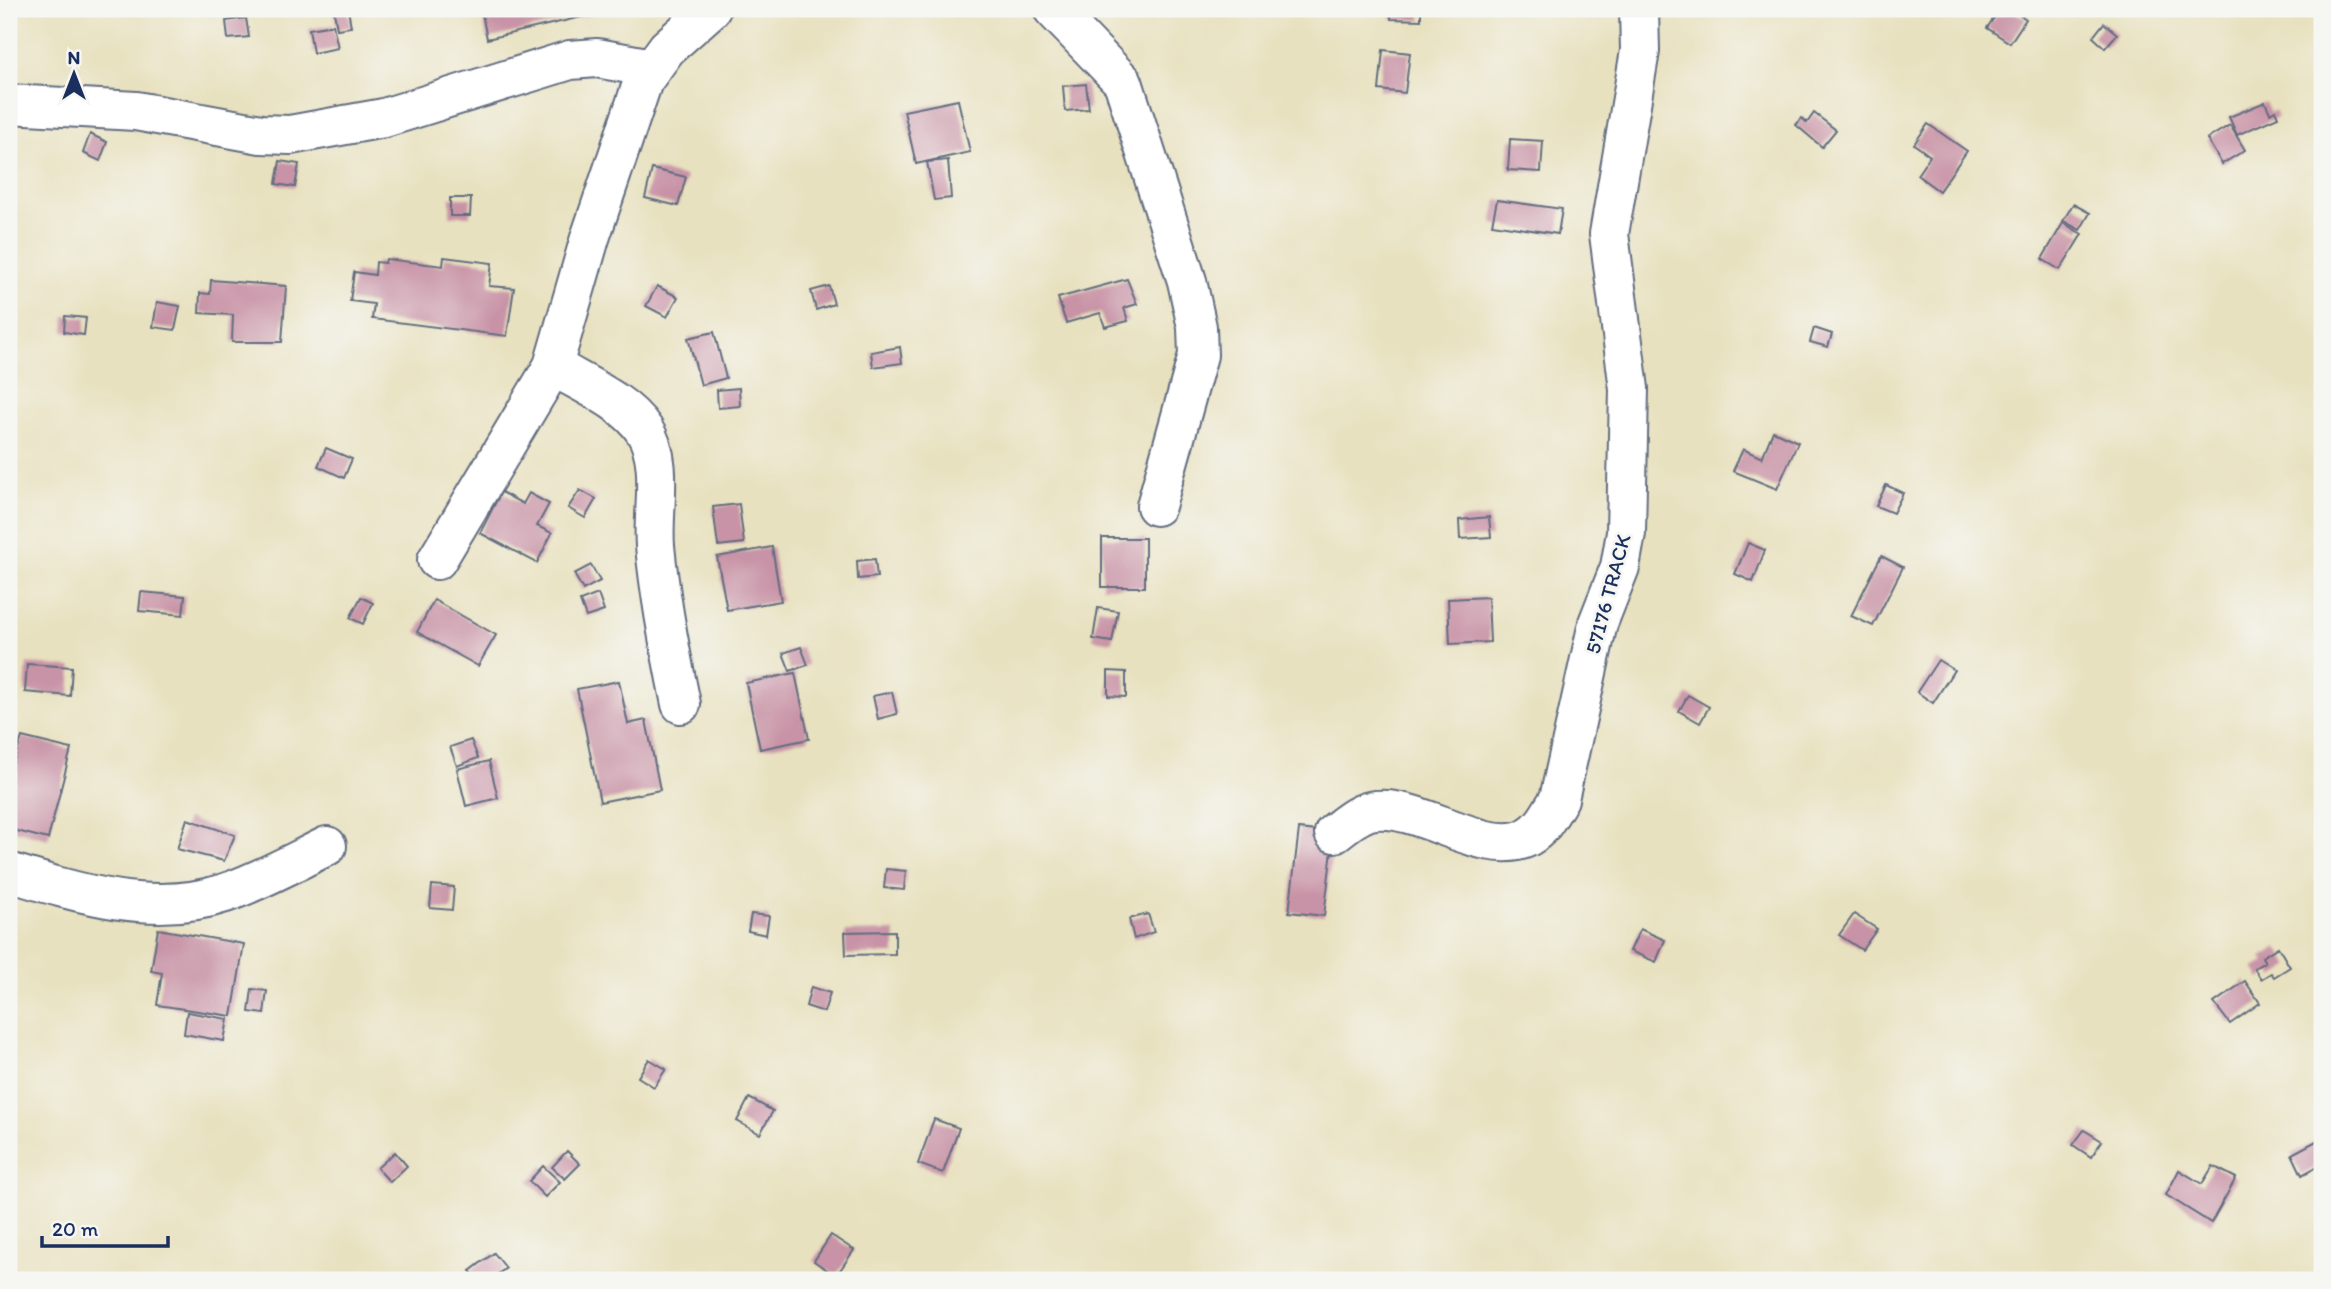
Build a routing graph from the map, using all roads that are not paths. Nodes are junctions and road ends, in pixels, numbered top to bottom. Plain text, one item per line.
1 (711, 9) edge
2 (1053, 9) edge
3 (1639, 9) edge
4 (652, 68) junction
5 (9, 104) edge
6 (553, 366) junction
7 (1156, 506) dead end
8 (436, 560) dead end
9 (681, 704) dead end
10 (1334, 833) dead end
11 (327, 846) dead end
12 (9, 872) edge

1 - 4 street
2 - 7 street
3 - 10 street, 57176 TRACK
4 - 5 street
4 - 6 street
6 - 8 street
6 - 9 street
11 - 12 street

